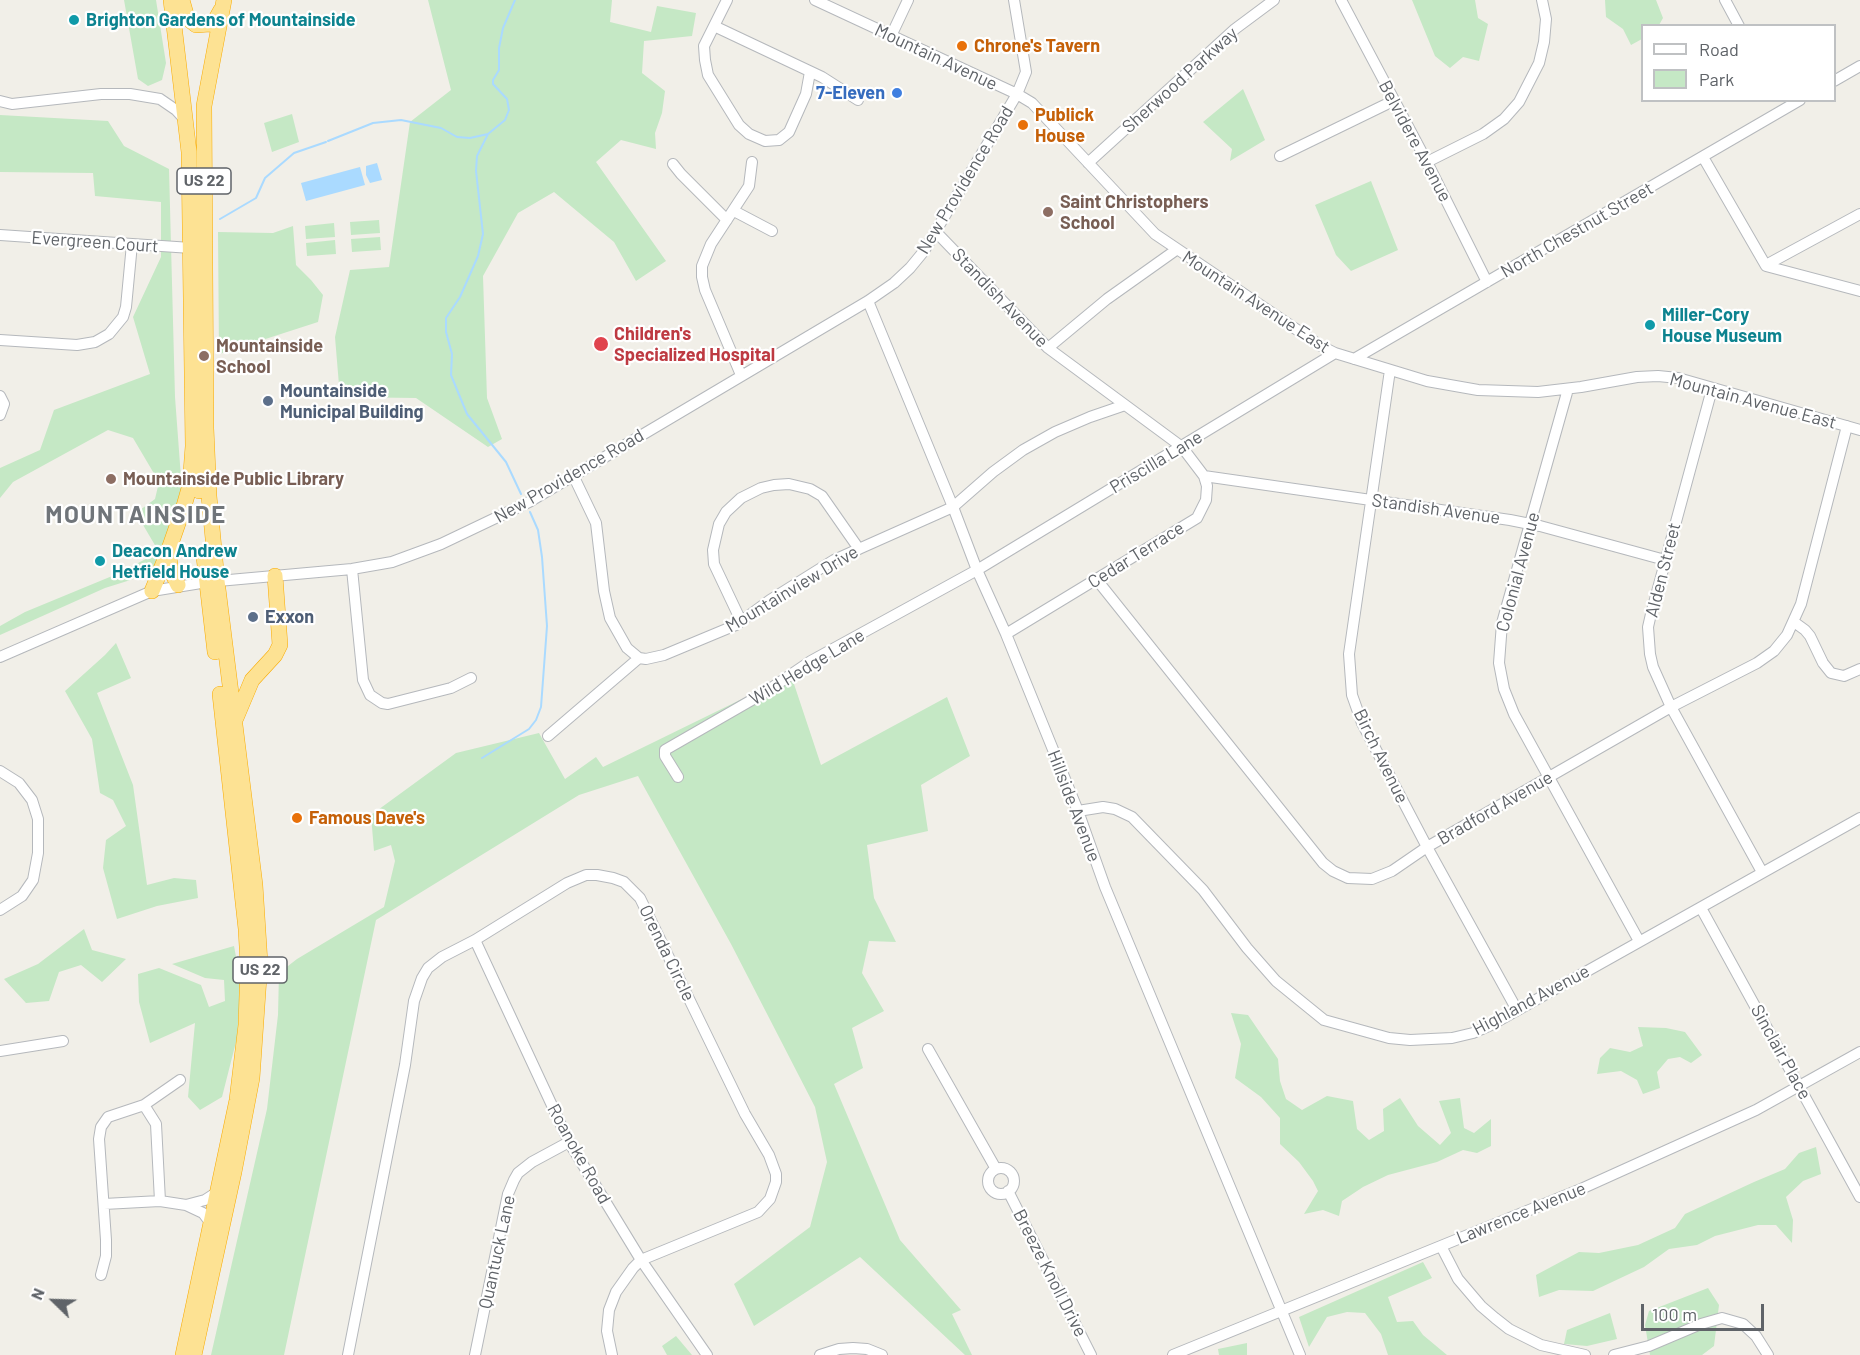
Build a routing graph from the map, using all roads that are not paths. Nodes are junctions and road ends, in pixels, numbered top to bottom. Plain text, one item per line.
1 (171, 0) edge
2 (182, 0) edge
3 (727, 0) edge
4 (815, 0) edge
5 (908, 0) edge
6 (1014, 0) edge
7 (1274, 0) edge
8 (1341, 0) edge
9 (1542, 0) edge
10 (1725, 0) edge
11 (223, 4) edge
12 (1738, 24) edge
13 (714, 26) junction
14 (891, 36) junction
15 (1860, 66) edge
16 (810, 72) junction
17 (181, 77) junction
18 (1836, 80) edge
19 (1017, 94) junction
20 (160, 99) junction
21 (858, 100) dead end
22 (0, 101) edge
23 (1394, 101) junction
24 (1782, 105) edge
25 (186, 121) junction
26 (1280, 156) dead end
27 (1703, 158) junction
28 (752, 162) dead end
29 (1427, 162) junction
30 (1088, 163) junction
31 (673, 164) dead end
32 (1860, 214) edge
33 (730, 215) junction
34 (1149, 229) joint
35 (772, 231) dead end
36 (936, 232) junction
37 (0, 235) edge
38 (132, 244) junction
39 (191, 248) junction
40 (1176, 250) junction
41 (1766, 265) junction
42 (1487, 282) junction
43 (1860, 291) edge
44 (868, 302) junction
45 (0, 340) edge
46 (1048, 348) junction
47 (1335, 353) junction
48 (1354, 359) junction
49 (1390, 370) junction
50 (741, 375) junction
51 (1568, 389) junction
52 (1712, 389) junction
53 (0, 396) edge
54 (1125, 405) junction
55 (0, 415) edge
56 (1847, 426) junction
57 (1860, 430) edge
58 (193, 446) junction
59 (1182, 447) junction
60 (573, 475) junction
61 (1204, 476) junction
62 (1371, 499) junction
63 (953, 507) junction
64 (1530, 524) junction
65 (859, 549) junction
66 (168, 552) junction
67 (1665, 560) junction
68 (352, 569) junction
69 (977, 570) junction
70 (275, 576) junction
71 (1097, 580) junction
72 (212, 581) junction
73 (178, 585) junction
74 (152, 591) junction
75 (741, 621) junction
76 (1794, 622) junction
77 (1006, 634) junction
78 (0, 657) edge
79 (639, 658) junction
80 (1860, 669) edge
81 (471, 678) dead end
82 (1671, 707) junction
83 (236, 718) junction
84 (548, 736) dead end
85 (0, 771) edge
86 (1550, 776) junction
87 (678, 777) dead end
88 (1078, 811) junction
89 (1860, 818) edge
90 (1427, 847) junction
91 (1762, 872) junction
92 (1701, 908) junction
93 (0, 910) edge
94 (475, 940) junction
95 (1639, 941) junction
96 (1517, 1010) junction
97 (63, 1041) dead end
98 (928, 1049) dead end
99 (0, 1051) edge
100 (1860, 1052) edge
101 (180, 1080) dead end
102 (1799, 1086) junction
103 (144, 1105) junction
104 (569, 1142) junction
105 (996, 1169) junction
106 (219, 1191) junction
107 (1008, 1191) junction
108 (1860, 1197) edge
109 (160, 1202) junction
110 (104, 1204) junction
111 (186, 1205) junction
112 (212, 1225) junction
113 (1441, 1246) junction
114 (640, 1260) junction
115 (101, 1275) dead end
116 (1282, 1310) junction
117 (183, 1355) edge
118 (194, 1355) edge
119 (348, 1355) edge
120 (475, 1355) edge
121 (612, 1355) edge
122 (707, 1355) edge
123 (820, 1355) edge
124 (882, 1355) edge
125 (1091, 1355) edge
126 (1173, 1355) edge
127 (1300, 1355) edge
128 (1585, 1355) edge
129 (1614, 1355) edge
130 (1768, 1355) edge

1 - 17 highway, US 22
2 - 11 highway
3 - 13 street
4 - 14 street, Mountain Avenue
5 - 14 street
6 - 19 street, New Providence Road
7 - 30 street, Sherwood Parkway
8 - 23 street, Belvidere Avenue
9 - 29 street
10 - 12 street
11 - 72 highway, US 22
13 - 16 street
13 - 16 street
14 - 19 street, Mountain Avenue
15 - 18 street
16 - 21 street
17 - 20 street
17 - 25 highway, US 22
19 - 30 street, Mountain Avenue
19 - 36 street, New Providence Road
20 - 22 street
20 - 25 street
23 - 26 street
23 - 29 street, Belvidere Avenue
24 - 27 street, North Chestnut Street
25 - 39 highway, US 22
27 - 41 street
27 - 42 street, North Chestnut Street
28 - 33 street
29 - 42 street, Belvidere Avenue
30 - 34 street, Mountain Avenue
31 - 33 street
32 - 41 street
33 - 35 street
33 - 50 street
34 - 40 street, Mountain Avenue East
36 - 44 street, New Providence Road
36 - 46 street, Standish Avenue
37 - 38 street, Evergreen Court
38 - 39 street, Evergreen Court
38 - 45 street
39 - 58 highway, US 22
40 - 46 street
40 - 47 street, Mountain Avenue East
41 - 43 street
42 - 48 street, North Chestnut Street
44 - 50 street, New Providence Road
44 - 63 street, Hillside Avenue
46 - 54 street, Standish Avenue
47 - 48 street, Mountain Avenue East
47 - 59 street, Priscilla Lane
48 - 49 street, Mountain Avenue East
49 - 51 street, Mountain Avenue East
49 - 62 street, Birch Avenue
50 - 60 street, New Providence Road
51 - 52 street, Mountain Avenue East
51 - 64 street, Colonial Avenue
52 - 56 street, Mountain Avenue East
52 - 67 street, Alden Street
53 - 55 street
54 - 59 street, Standish Avenue
54 - 63 street, Mountainview Drive
56 - 57 street, Mountain Avenue East
56 - 76 street, Bradford Avenue
58 - 66 highway
58 - 72 highway, US 22
59 - 61 street
59 - 69 street, Priscilla Lane
60 - 68 street, New Providence Road
60 - 79 street
61 - 62 street, Standish Avenue
61 - 71 street, Cedar Terrace
62 - 64 street, Standish Avenue
62 - 90 street, Birch Avenue
63 - 65 street, Mountainview Drive
63 - 69 street, Hillside Avenue
64 - 67 street, Standish Avenue
64 - 86 street, Colonial Avenue
65 - 75 street, Mountainview Drive
65 - 75 street
66 - 73 highway
66 - 74 highway
67 - 82 street, Alden Street
68 - 70 street, New Providence Road
68 - 81 street
69 - 77 street, Hillside Avenue
69 - 87 street, Wild Hedge Lane
70 - 72 street, New Providence Road
70 - 83 highway
71 - 77 street, Cedar Terrace
71 - 90 street, Bradford Avenue
72 - 73 street, New Providence Road
72 - 83 highway, US 22
72 - 106 highway, US 22
73 - 74 street, New Providence Road
74 - 78 street, New Providence Road
75 - 79 street, Mountainview Drive
76 - 80 street
76 - 82 street, Bradford Avenue
77 - 88 street, Hillside Avenue
79 - 84 street, Mountainview Drive
82 - 86 street, Bradford Avenue
82 - 91 street, Alden Street
83 - 118 highway, US 22
85 - 93 street
86 - 90 street, Bradford Avenue
86 - 95 street, Colonial Avenue
88 - 96 street, Highland Avenue
88 - 116 street, Hillside Avenue
89 - 91 street, Highland Avenue
90 - 96 street, Birch Avenue
91 - 92 street, Highland Avenue
92 - 95 street, Highland Avenue
92 - 102 street, Sinclair Place
94 - 104 street, Roanoke Road
94 - 114 street, Orenda Circle
94 - 119 street, Orenda Circle
95 - 96 street, Highland Avenue
97 - 99 street
98 - 105 street, Breeze Knoll Drive
100 - 102 street, Lawrence Avenue
101 - 103 street
102 - 108 street, Sinclair Place
102 - 113 street, Lawrence Avenue
103 - 109 street
103 - 110 street
104 - 114 street, Roanoke Road
104 - 120 street, Quantuck Lane
105 - 107 street, Breeze Knoll Drive
105 - 107 street, Breeze Knoll Drive
106 - 111 street
106 - 112 highway, US 22
107 - 125 street, Breeze Knoll Drive
109 - 110 street
109 - 111 street
110 - 115 street
111 - 112 street
112 - 117 highway, US 22
113 - 116 street, Lawrence Avenue
113 - 128 street
114 - 121 street, Orenda Circle
114 - 122 street, Roanoke Road
116 - 126 street, Lawrence Avenue
116 - 127 street, Hillside Avenue
123 - 124 street
129 - 130 street

